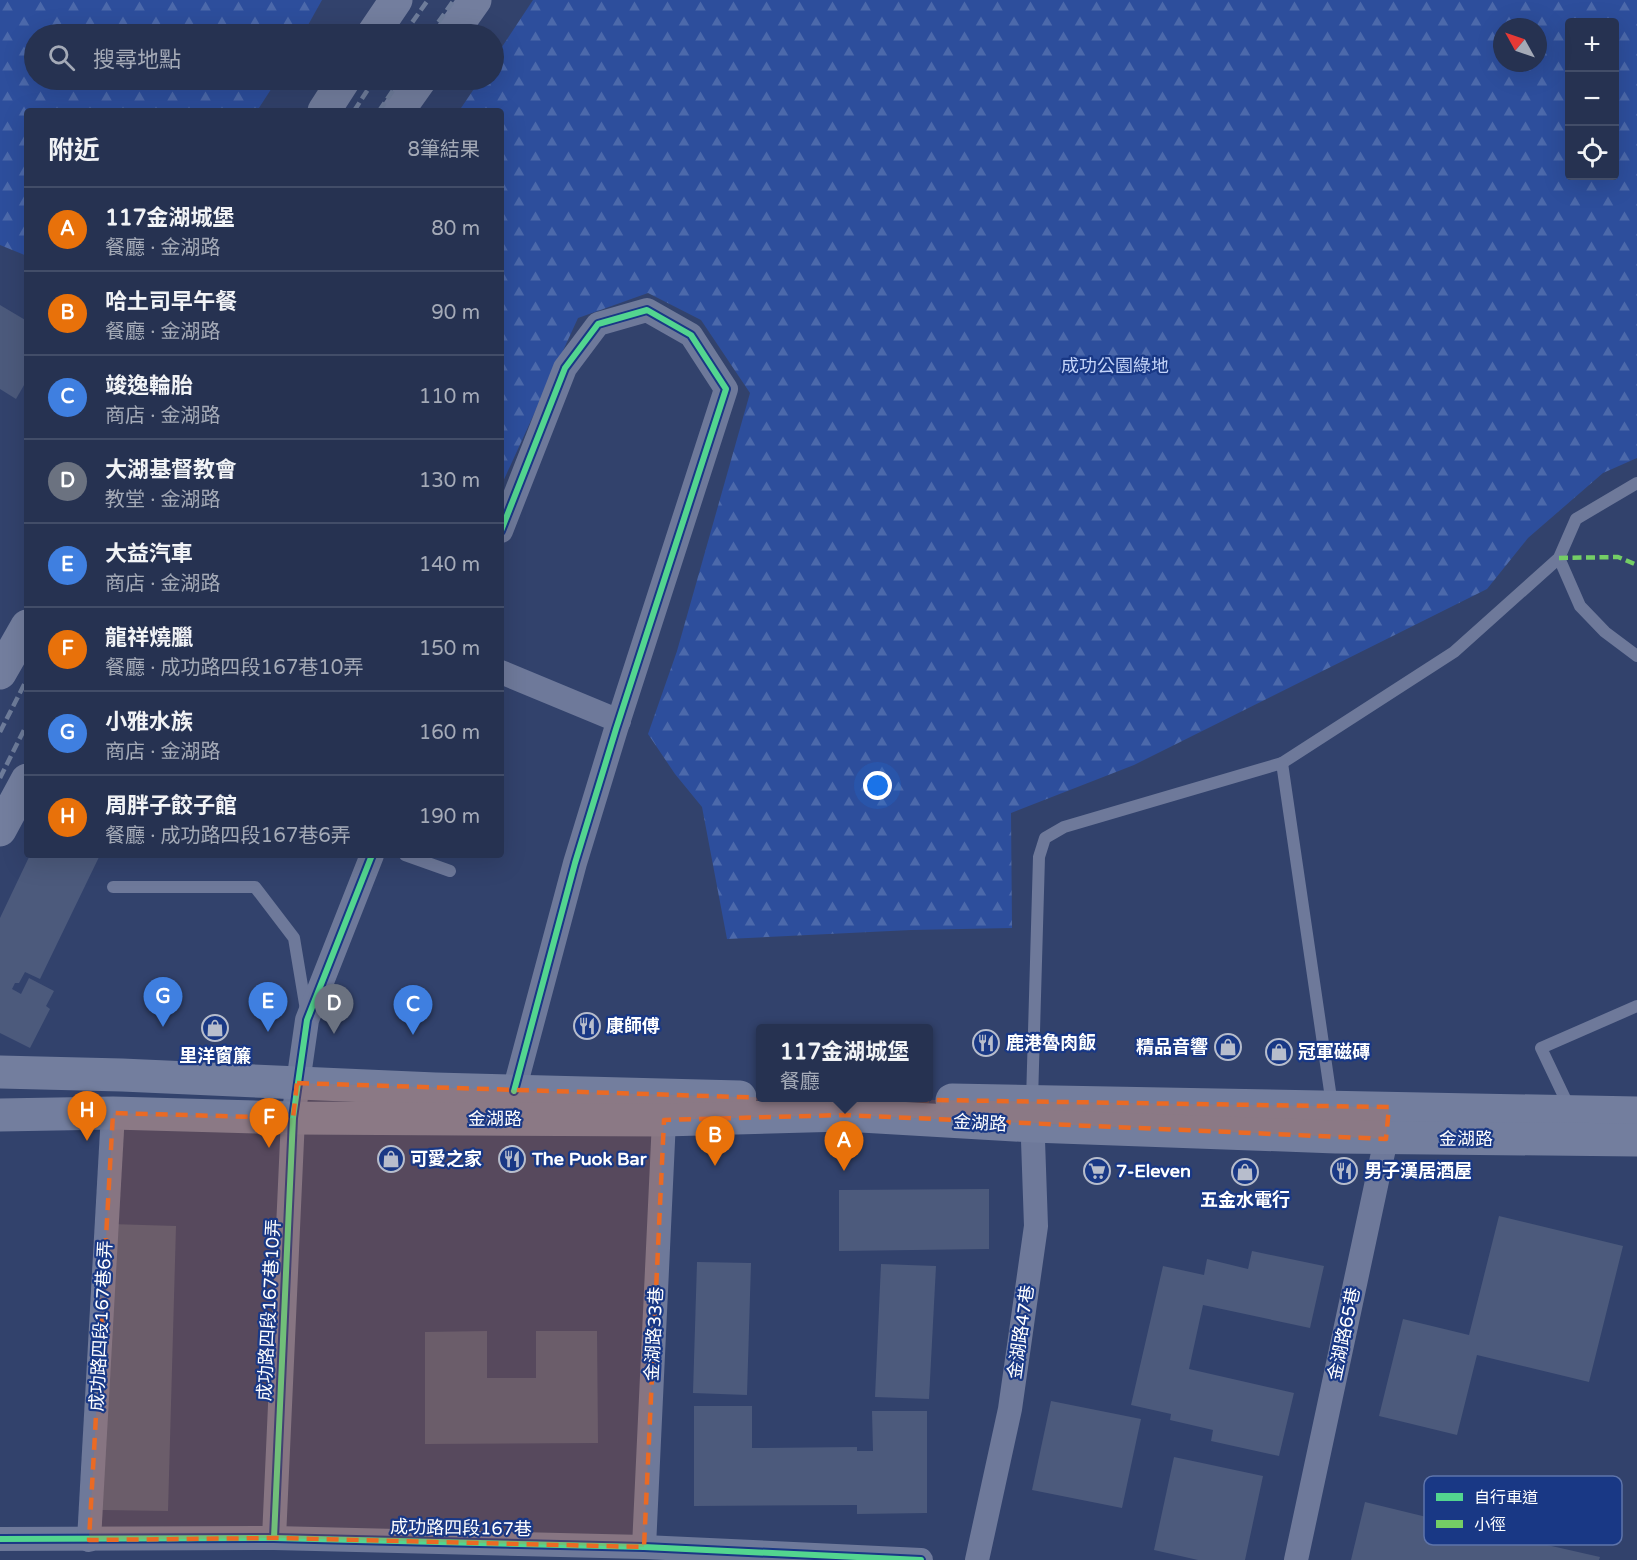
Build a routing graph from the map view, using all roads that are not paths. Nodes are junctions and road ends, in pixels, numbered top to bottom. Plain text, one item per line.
1 (396, 0) edge
2 (475, 0) edge
3 (380, 24) edge
4 (458, 24) edge
5 (338, 90) edge
6 (413, 90) edge
7 (326, 108) edge
8 (400, 108) edge
9 (1637, 483) edge
10 (504, 523) edge
11 (1560, 558) junction
12 (24, 631) edge
13 (1637, 656) edge
14 (0, 673) edge
15 (504, 673) edge
16 (619, 721) junction
17 (1282, 763) junction
18 (24, 786) edge
19 (0, 830) edge
20 (371, 858) edge
21 (413, 858) edge
22 (450, 871) dead end
23 (113, 887) dead end
24 (1637, 1006) edge
25 (307, 1020) junction
26 (0, 1072) edge
27 (297, 1083) junction
28 (514, 1091) junction
29 (756, 1097) edge
30 (847, 1102) edge
31 (1332, 1107) junction
32 (113, 1113) junction
33 (1033, 1113) junction
34 (1571, 1113) junction
35 (1637, 1113) edge
36 (0, 1115) edge
37 (293, 1118) junction
38 (664, 1120) junction
39 (1388, 1123) junction
40 (1637, 1140) edge
41 (274, 1538) junction
42 (0, 1539) edge
43 (89, 1540) junction
44 (644, 1547) junction
45 (921, 1560) edge
46 (977, 1560) edge
47 (1296, 1560) edge

1 - 3 main road
2 - 4 main road
5 - 7 main road
6 - 8 main road
9 - 11 lane
10 - 16 street
11 - 13 lane
11 - 17 lane
12 - 14 main road
15 - 16 street
16 - 28 street
17 - 31 lane
17 - 33 lane
18 - 19 main road
20 - 25 street, 成功路四段167巷10弄
21 - 22 lane
23 - 25 lane
24 - 34 lane
25 - 27 street, 成功路四段167巷10弄
26 - 27 main road, 金湖路
27 - 28 main road, 金湖路
27 - 37 street, 成功路四段167巷10弄
28 - 29 main road, 金湖路
30 - 33 main road, 金湖路
31 - 33 main road, 金湖路
31 - 39 main road, 金湖路
32 - 36 main road, 金湖路
32 - 37 main road, 金湖路
32 - 43 street, 成功路四段167巷6弄
33 - 38 main road, 金湖路
33 - 39 main road, 金湖路
33 - 46 street, 金湖路47巷
34 - 35 main road, 金湖路
34 - 39 main road, 金湖路
37 - 38 main road, 金湖路
37 - 41 street, 成功路四段167巷10弄
38 - 44 street, 金湖路33巷
39 - 40 main road, 金湖路
39 - 47 street, 金湖路65巷
41 - 43 street, 成功路四段167巷
41 - 44 street, 成功路四段167巷
42 - 43 street, 成功路四段167巷
44 - 45 street, 成功路四段167巷

